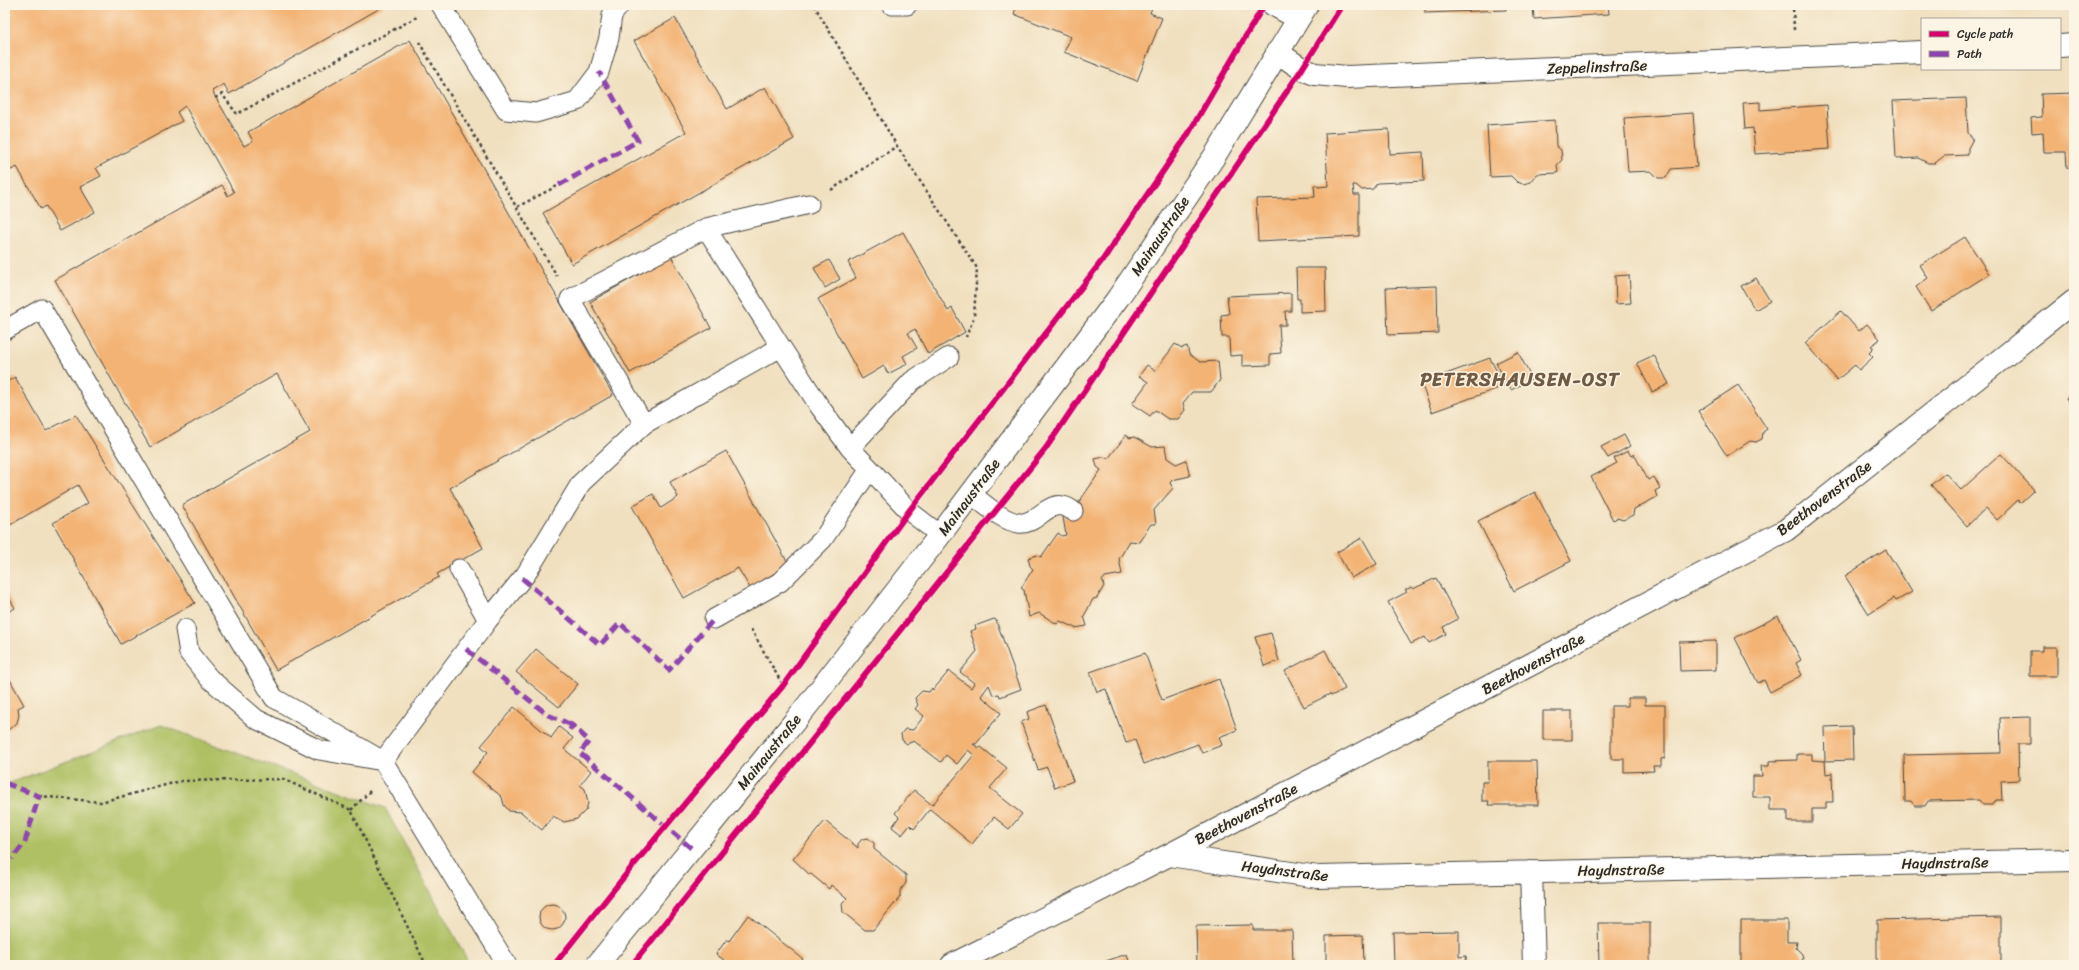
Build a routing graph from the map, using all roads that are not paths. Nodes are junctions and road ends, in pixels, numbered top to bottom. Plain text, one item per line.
1 (441, 5) edge
2 (892, 5) edge
3 (907, 5) edge
4 (1271, 5) edge
5 (614, 8) edge
6 (1302, 13) edge
7 (2074, 45) edge
8 (2061, 46) edge
9 (1277, 52) junction
10 (1921, 52) edge
11 (809, 204) road end
12 (706, 228) junction
13 (2074, 301) edge
14 (5, 330) edge
15 (781, 347) junction
16 (949, 357) road end
17 (644, 424) junction
18 (850, 448) junction
19 (870, 469) junction
20 (971, 494) junction
21 (1073, 511) dead end
22 (940, 535) junction
23 (459, 569) dead end
24 (714, 619) dead end
25 (488, 620) junction
26 (185, 629) dead end
27 (383, 761) junction
28 (1169, 855) junction
29 (2074, 860) edge
30 (1531, 872) junction
31 (507, 965) edge
32 (597, 965) edge
33 (952, 965) edge
34 (1534, 965) edge

1 - 5 lane
2 - 3 lane
4 - 6 lane
6 - 9 street, Mainaustraße
7 - 8 street
9 - 10 street, Zeppelinstraße
9 - 20 street, Mainaustraße
11 - 12 lane
12 - 15 lane
12 - 17 lane
13 - 28 street, Beethovenstraße
14 - 27 lane
15 - 17 lane
15 - 18 lane
16 - 18 lane
17 - 25 lane
18 - 19 lane
19 - 22 lane
19 - 24 lane
20 - 21 lane
20 - 22 street, Mainaustraße
22 - 32 street, Mainaustraße
23 - 25 lane
25 - 27 lane
26 - 27 lane
27 - 31 lane
28 - 30 street, Haydnstraße
28 - 33 street, Beethovenstraße
29 - 30 street, Haydnstraße
30 - 34 street

